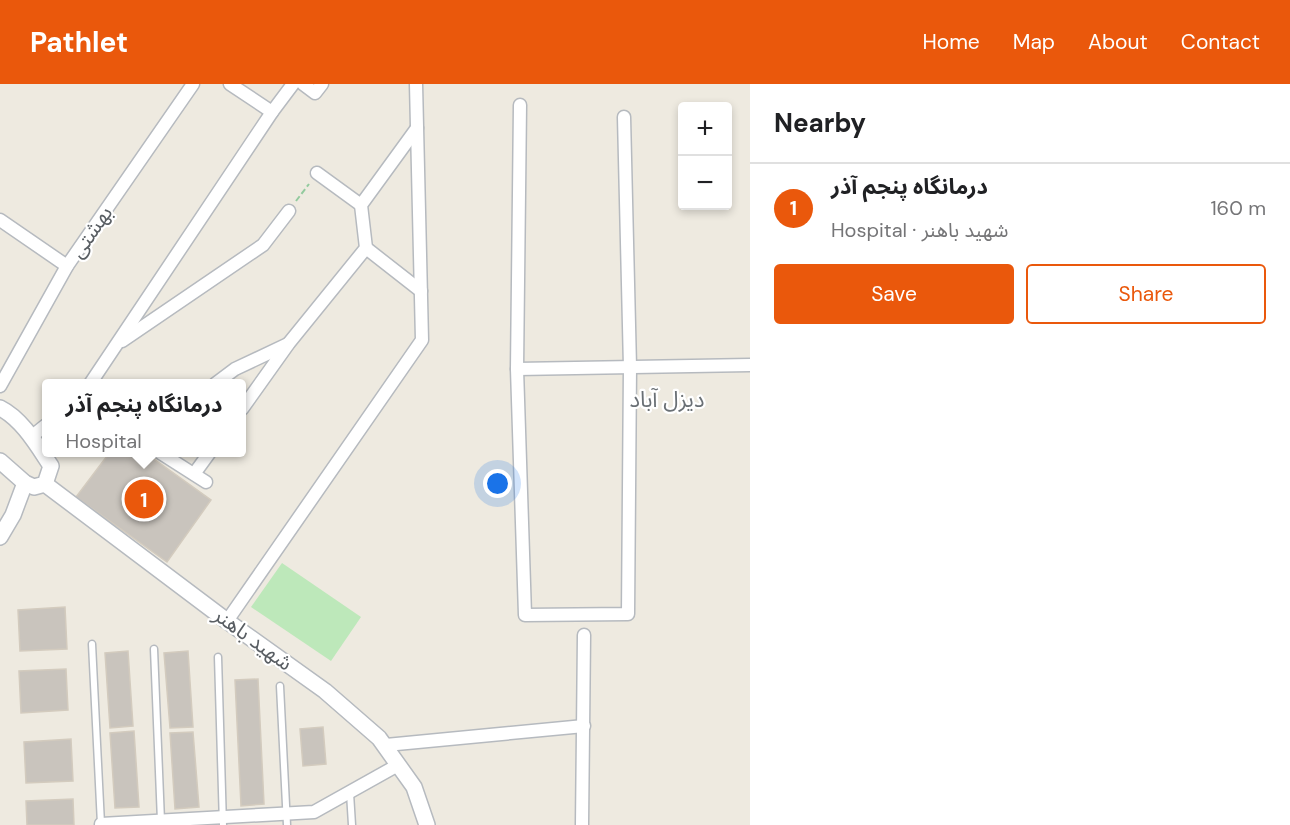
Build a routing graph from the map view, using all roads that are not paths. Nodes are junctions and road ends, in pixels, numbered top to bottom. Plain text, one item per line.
1 (230, 84) edge
2 (293, 84) edge
3 (303, 84) edge
4 (322, 84) edge
5 (416, 84) edge
6 (191, 85) edge
7 (520, 105) dead end
8 (272, 112) junction
9 (624, 117) dead end
10 (417, 128) junction
11 (317, 173) road end
12 (361, 205) junction
13 (289, 211) road end
14 (0, 220) edge
15 (366, 248) junction
16 (67, 266) junction
17 (421, 291) junction
18 (289, 343) junction
19 (116, 345) junction
20 (750, 365) edge
21 (630, 367) junction
22 (517, 369) junction
23 (93, 379) edge
24 (222, 379) edge
25 (0, 386) edge
26 (246, 403) edge
27 (0, 408) edge
28 (42, 428) edge
29 (31, 437) junction
30 (42, 453) edge
31 (45, 457) edge
32 (166, 457) edge
33 (207, 457) edge
34 (0, 462) edge
35 (194, 474) junction
36 (206, 482) dead end
37 (25, 483) junction
38 (45, 483) junction
39 (0, 537) edge
40 (227, 621) junction
41 (584, 635) dead end
42 (92, 644) dead end
43 (154, 649) dead end
44 (218, 657) dead end
45 (280, 686) dead end
46 (584, 726) junction
47 (386, 745) junction
48 (398, 765) junction
49 (350, 792) junction
50 (287, 819) edge
51 (223, 821) edge
52 (161, 823) edge
53 (101, 824) edge
54 (352, 825) edge
55 (427, 825) edge
56 (582, 825) edge

1 - 8 street
2 - 8 street
3 - 4 street
5 - 10 street
6 - 16 street, بهشتی
7 - 22 street
8 - 19 street
9 - 21 street
10 - 12 street
10 - 17 street
11 - 12 street
12 - 15 street
13 - 19 street
14 - 16 street
15 - 17 street
15 - 18 street
16 - 25 street, بهشتی
17 - 40 street
18 - 24 street
18 - 26 street
19 - 23 street
20 - 21 street
21 - 22 street
21 - 22 street
27 - 29 street
28 - 29 street
29 - 30 street
31 - 38 street
32 - 35 street
33 - 35 street
34 - 37 street
35 - 36 street
37 - 38 street
37 - 39 street
38 - 40 street, شهید باهنر
40 - 47 street, شهید باهنر
41 - 46 street
42 - 53 lane
43 - 52 lane
44 - 51 lane
45 - 50 lane
46 - 47 street
46 - 56 street
47 - 48 street, شهید باهنر
48 - 49 street
48 - 55 street, شهید باهنر
49 - 50 street
49 - 54 lane
50 - 51 street
51 - 52 street
52 - 53 street

